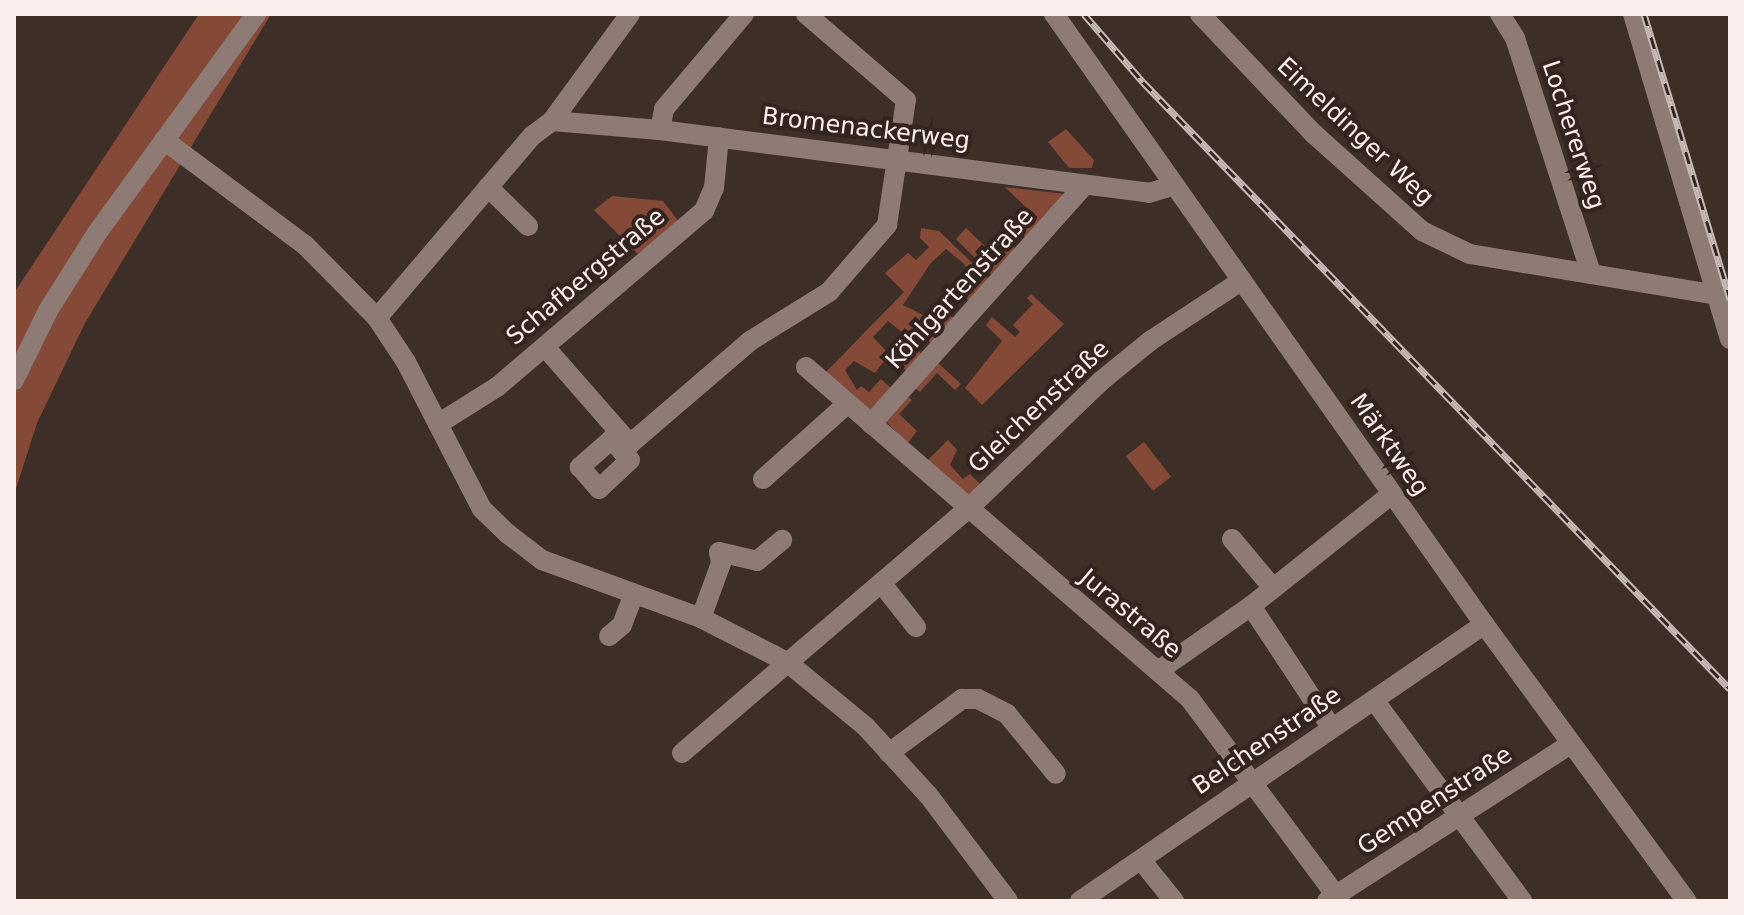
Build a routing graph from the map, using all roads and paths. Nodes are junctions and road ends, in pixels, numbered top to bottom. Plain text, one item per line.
1 (256, 14) edge
2 (630, 14) edge
3 (744, 14) edge
4 (806, 14) edge
5 (1054, 14) edge
6 (1200, 14) edge
7 (1500, 14) edge
8 (1633, 14) edge
9 (552, 121) junction
10 (660, 130) junction
11 (719, 137) junction
12 (164, 140) junction
13 (899, 159) junction
14 (1085, 185) junction
15 (1172, 186) junction
16 (488, 187) junction
17 (528, 226) dead end
18 (1591, 274) junction
19 (1241, 281) junction
20 (1724, 296) edge
21 (377, 318) junction
22 (1730, 339) edge
23 (545, 347) junction
24 (806, 367) dead end
25 (14, 380) edge
26 (847, 404) junction
27 (438, 424) junction
28 (871, 424) junction
29 (763, 479) dead end
30 (1392, 494) junction
31 (967, 510) junction
32 (1232, 539) dead end
33 (782, 540) dead end
34 (882, 584) junction
35 (1273, 588) junction
36 (634, 594) junction
37 (1251, 606) junction
38 (701, 618) junction
39 (1484, 624) junction
40 (916, 627) dead end
41 (609, 636) dead end
42 (787, 662) junction
43 (1158, 671) junction
44 (1374, 700) junction
45 (1331, 727) junction
46 (1571, 744) junction
47 (682, 753) dead end
48 (889, 753) junction
49 (1056, 774) dead end
50 (1255, 781) junction
51 (1461, 814) junction
52 (1141, 860) junction
53 (1334, 899) edge
54 (1008, 901) edge
55 (1080, 901) edge
56 (1174, 901) edge
57 (1522, 901) edge
58 (1687, 901) edge

1 - 12 street
2 - 9 street
3 - 10 street
4 - 13 street
5 - 15 street, Märktweg
6 - 18 street, Eimeldinger Weg
7 - 18 street, Lochererweg
8 - 20 street
9 - 10 street, Bromenackerweg
9 - 16 street
10 - 11 street, Bromenackerweg
11 - 13 street, Bromenackerweg
11 - 23 street, Schafbergstraße
12 - 21 street
12 - 25 street
13 - 14 street, Bromenackerweg
13 - 23 street
14 - 15 street, Bromenackerweg
14 - 28 street, Köhlgartenstraße
15 - 19 street, Märktweg
16 - 17 street
16 - 21 street
18 - 20 street, Eimeldinger Weg
19 - 30 street, Märktweg
19 - 31 street, Gleichenstraße
20 - 22 street
21 - 27 street
23 - 27 street, Schafbergstraße
24 - 26 street, Jurastraße
26 - 28 street, Jurastraße
26 - 29 street
27 - 36 street
28 - 31 street, Jurastraße
30 - 35 street
30 - 39 street, Märktweg
31 - 34 street, Gleichenstraße
31 - 43 street, Jurastraße
32 - 35 street
33 - 38 street
34 - 40 street
34 - 42 street, Gleichenstraße
35 - 37 street
36 - 38 street
36 - 41 street
37 - 43 street
37 - 45 street
38 - 42 street
39 - 44 street, Belchenstraße
39 - 46 street, Märktweg
42 - 47 street, Gleichenstraße
42 - 48 street
43 - 50 street, Jurastraße
44 - 45 street, Belchenstraße
44 - 51 street
45 - 50 street, Belchenstraße
46 - 51 street, Gempenstraße
46 - 58 street, Märktweg
48 - 49 street
48 - 54 street
50 - 52 street, Belchenstraße
50 - 53 street, Jurastraße
51 - 53 street, Gempenstraße
51 - 57 street
52 - 55 street, Belchenstraße
52 - 56 street

